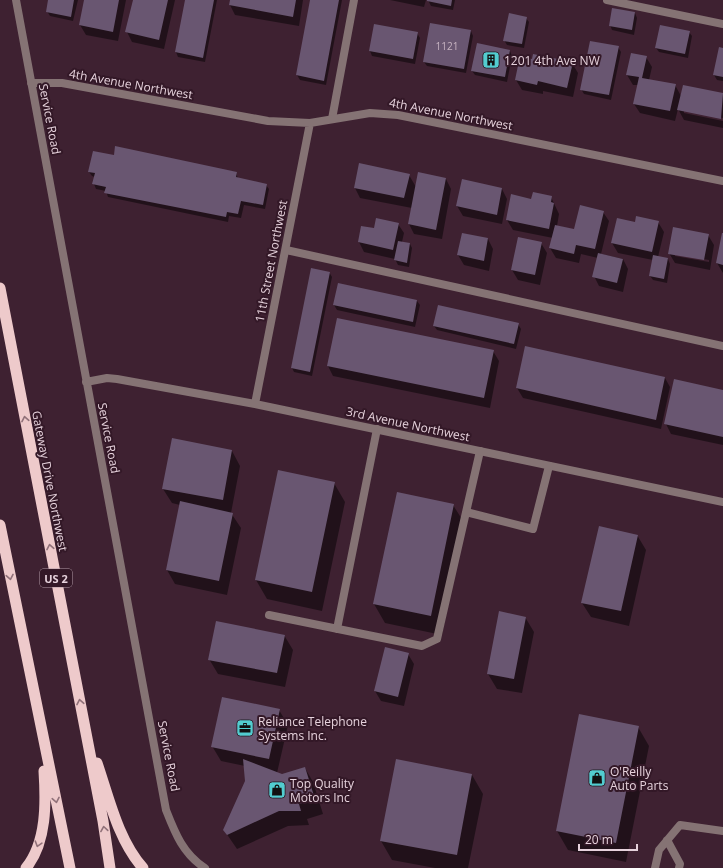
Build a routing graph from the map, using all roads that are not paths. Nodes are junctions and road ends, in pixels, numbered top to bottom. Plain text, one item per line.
1 (16, 0) edge
2 (354, 0) edge
3 (607, 0) edge
4 (723, 24) edge
5 (31, 83) junction
6 (332, 119) junction
7 (310, 123) junction
8 (723, 181) edge
9 (286, 250) junction
10 (0, 288) edge
11 (723, 346) edge
12 (86, 382) junction
13 (254, 404) junction
14 (377, 429) junction
15 (480, 451) junction
16 (549, 466) junction
17 (723, 502) edge
18 (466, 512) junction
19 (0, 525) edge
20 (269, 615) dead end
21 (337, 629) junction
22 (84, 725) junction
23 (43, 736) junction
24 (723, 831) edge
25 (667, 840) junction
26 (26, 868) edge
27 (70, 868) edge
28 (110, 868) edge
29 (143, 868) edge
30 (204, 868) edge
31 (655, 868) edge
32 (679, 868) edge

1 - 5 street, Service Road
2 - 6 street
3 - 4 street
5 - 7 street, 4th Avenue Northwest
5 - 12 street, Service Road
6 - 7 street, 4th Avenue Northwest
6 - 8 street, 4th Avenue Northwest
7 - 9 street, 11th Street Northwest
9 - 11 street
9 - 13 street, 11th Street Northwest
22 -> 10 highway, Gateway Drive Northwest / US 2
12 - 13 street, 3rd Avenue Northwest
12 - 30 street, Service Road
13 - 14 street, 3rd Avenue Northwest
14 - 15 street, 3rd Avenue Northwest
14 - 21 street
15 - 16 street, 3rd Avenue Northwest
15 - 18 street
16 - 17 street, 3rd Avenue Northwest
16 - 18 street
18 - 21 street
19 -> 23 highway
20 - 21 street
28 -> 22 highway, Gateway Drive Northwest / US 2
22 - 29 highway
23 -> 26 highway
23 -> 27 highway
24 - 25 street
25 - 31 street
25 - 32 street

